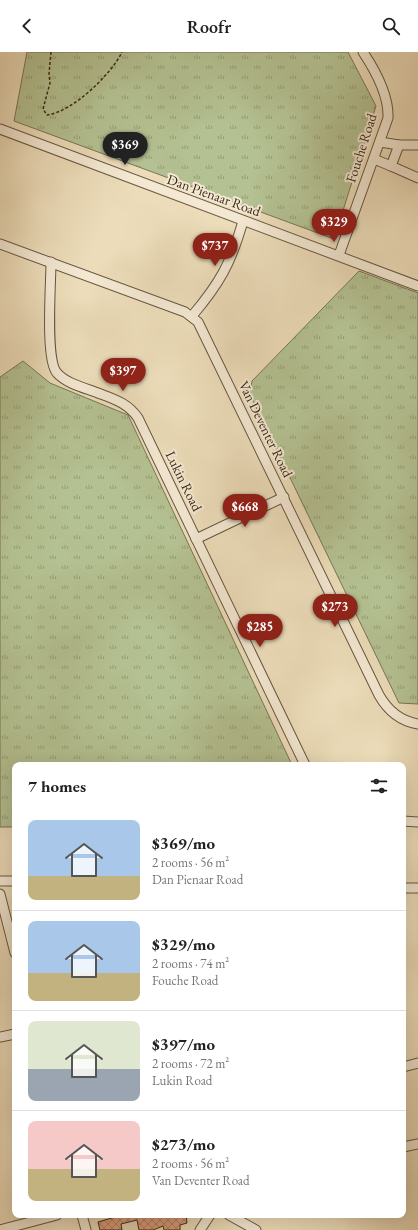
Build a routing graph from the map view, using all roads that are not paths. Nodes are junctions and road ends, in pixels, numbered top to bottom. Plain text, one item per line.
1 (363, 52) edge
2 (0, 130) edge
3 (380, 142) junction
4 (399, 145) junction
5 (418, 145) edge
6 (374, 159) junction
7 (392, 166) junction
8 (418, 178) edge
9 (243, 221) junction
10 (0, 244) edge
11 (338, 255) junction
12 (51, 262) junction
13 (418, 286) edge
14 (192, 316) junction
15 (284, 497) junction
16 (196, 539) junction
17 (418, 724) edge
18 (304, 762) edge
19 (406, 821) edge
20 (418, 822) edge
21 (0, 881) edge
22 (12, 882) edge
23 (406, 888) edge
24 (418, 888) edge
25 (0, 894) edge
26 (12, 942) edge
27 (12, 1035) edge
28 (0, 1038) edge
29 (418, 1063) edge
30 (406, 1066) edge
31 (418, 1144) edge
32 (406, 1146) edge
33 (46, 1218) edge
34 (83, 1218) edge
35 (208, 1218) edge
36 (234, 1218) edge
37 (0, 1230) edge
38 (86, 1230) edge
39 (200, 1230) edge
40 (256, 1230) edge

1 - 3 street, Fouche Road
2 - 9 street, Dan Pienaar Road
3 - 4 street
3 - 6 street, Fouche Road
4 - 5 street
4 - 7 street
6 - 7 street
6 - 11 street, Fouche Road
7 - 8 street
9 - 11 street, Dan Pienaar Road
9 - 14 street
10 - 12 street
11 - 13 street, Dan Pienaar Road
12 - 14 street
12 - 16 street, Lukin Road
14 - 15 street, Van Deventer Road
15 - 16 street
15 - 17 street, Van Deventer Road
16 - 18 street, Lukin Road
19 - 20 street
21 - 22 street
23 - 24 street
25 - 26 street
27 - 28 street
29 - 30 street
31 - 32 street
33 - 37 street
34 - 38 street
35 - 39 street
36 - 40 street

